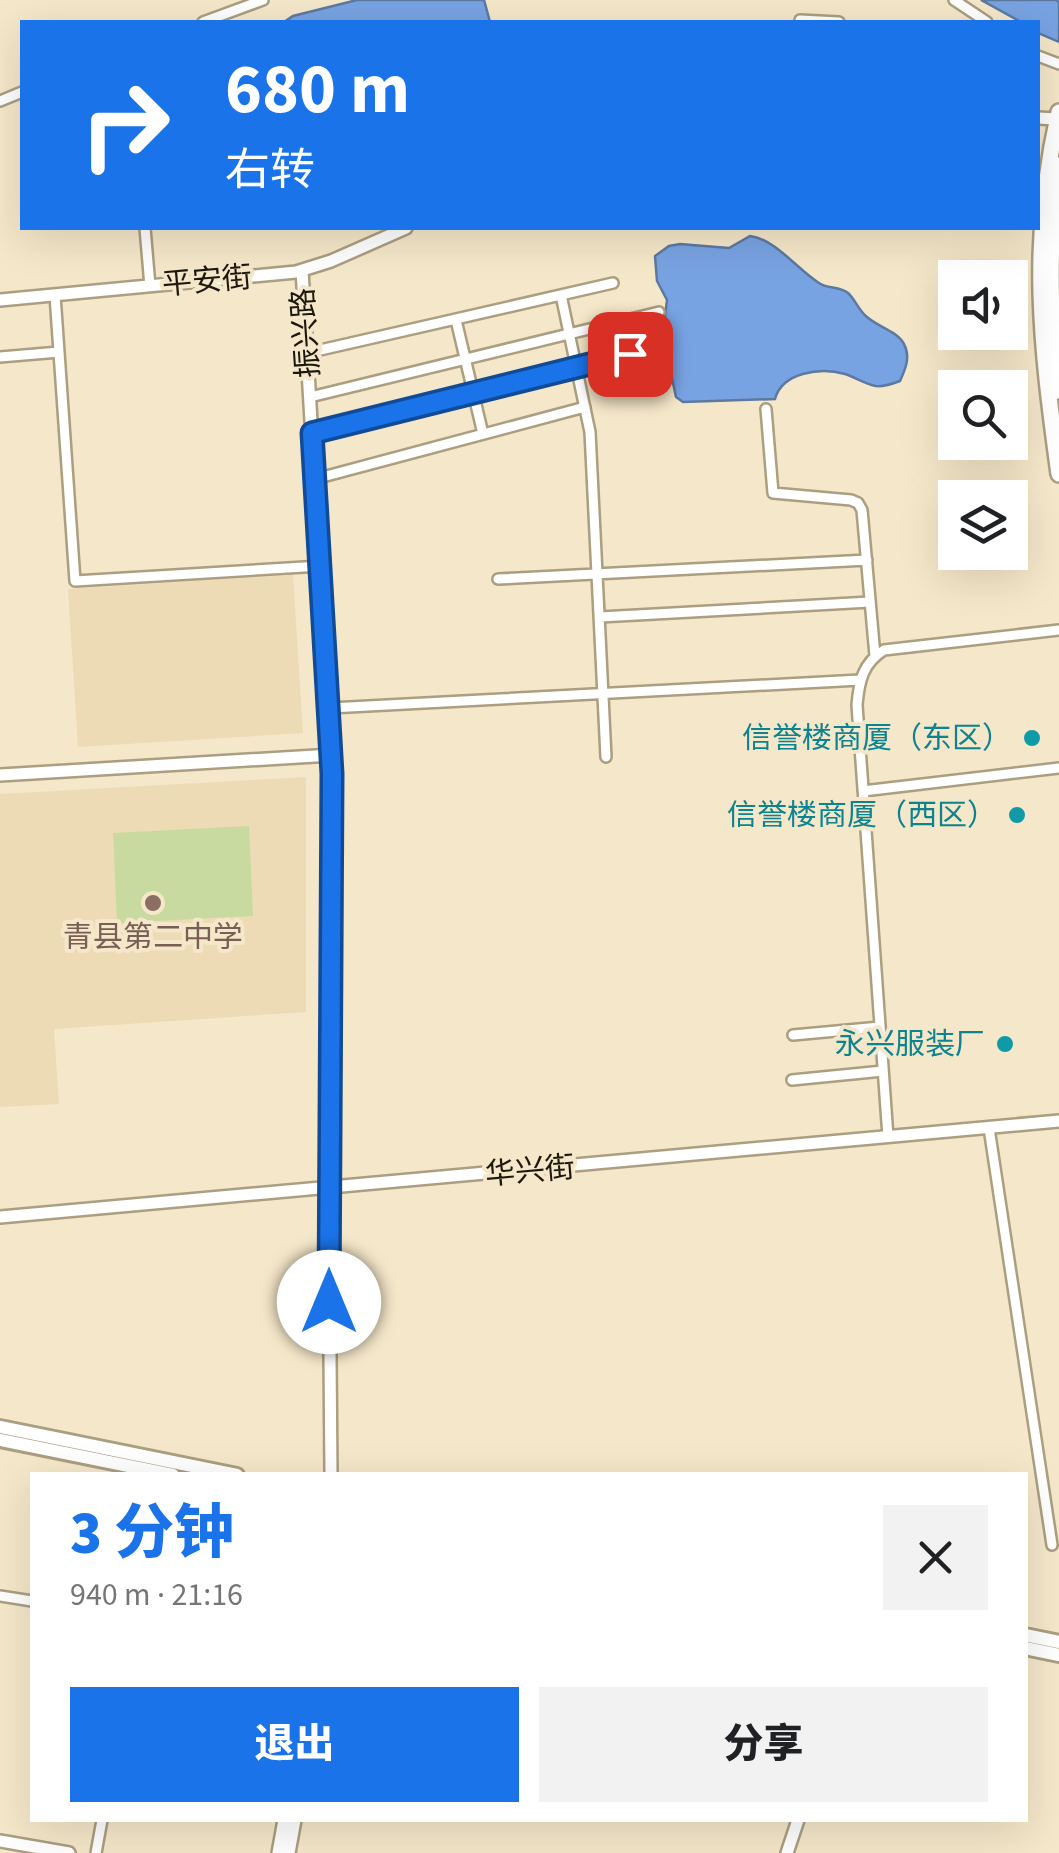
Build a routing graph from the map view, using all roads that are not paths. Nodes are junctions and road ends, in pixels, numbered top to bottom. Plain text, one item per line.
1 (263, 0) edge
2 (954, 0) edge
3 (208, 20) edge
4 (984, 20) edge
5 (1058, 116) edge
6 (1059, 165) edge
7 (146, 230) edge
8 (402, 230) edge
9 (302, 270) junction
10 (613, 284) dead end
11 (150, 286) junction
12 (55, 295) junction
13 (561, 295) junction
14 (0, 300) edge
15 (659, 312) dead end
16 (456, 320) junction
17 (570, 334) junction
18 (657, 347) dead end
19 (59, 352) junction
20 (308, 354) junction
21 (0, 357) edge
22 (465, 360) junction
23 (577, 367) junction
24 (1059, 391) edge
25 (473, 393) junction
26 (310, 398) junction
27 (585, 407) junction
28 (766, 409) dead end
29 (312, 433) junction
30 (483, 434) junction
31 (1059, 474) edge
32 (316, 480) junction
33 (866, 560) junction
34 (321, 566) junction
35 (598, 576) junction
36 (498, 579) dead end
37 (870, 602) junction
38 (600, 617) junction
39 (1059, 630) edge
40 (875, 656) junction
41 (860, 680) junction
42 (603, 694) junction
43 (330, 708) junction
44 (332, 756) junction
45 (606, 757) dead end
46 (1059, 768) edge
47 (0, 775) edge
48 (863, 791) junction
49 (880, 1027) junction
50 (792, 1035) dead end
51 (883, 1070) junction
52 (792, 1080) dead end
53 (1059, 1121) edge
54 (988, 1128) junction
55 (888, 1137) junction
56 (329, 1188) junction
57 (0, 1216) edge
58 (0, 1427) edge
59 (0, 1440) edge
60 (158, 1472) edge
61 (223, 1472) edge
62 (331, 1472) edge
63 (1052, 1544) dead end
64 (0, 1596) edge
65 (30, 1601) edge
66 (1059, 1642) edge
67 (1028, 1644) edge
68 (1028, 1645) edge
69 (1059, 1658) edge
70 (102, 1822) edge
71 (284, 1822) edge
72 (295, 1822) edge
73 (797, 1822) edge
74 (0, 1842) edge
75 (69, 1853) edge
76 (96, 1853) edge
77 (278, 1853) edge
78 (289, 1853) edge
79 (787, 1853) edge

1 - 3 street
2 - 4 street
5 - 31 main road
6 - 24 main road
7 - 11 street
8 - 9 street, 平安街
9 - 11 street, 平安街
9 - 20 street, 振兴路
10 - 13 street
11 - 12 street, 平安街
12 - 14 street, 平安街
12 - 19 street
13 - 16 street
13 - 17 street
15 - 17 street
16 - 20 street
16 - 22 street
17 - 22 street
17 - 23 street
18 - 23 street
19 - 21 street
19 - 34 street
20 - 26 street, 振兴路
22 - 25 street
22 - 26 street
23 - 25 street
23 - 27 street
25 - 29 street
25 - 30 street
26 - 29 street, 振兴路
27 - 30 street
27 - 35 street
28 - 33 street
29 - 32 street, 振兴路
30 - 32 street
32 - 34 street, 振兴路
33 - 35 street
33 - 37 street
34 - 43 street, 振兴路
35 - 36 street
35 - 38 street
37 - 38 street
37 - 40 street
38 - 42 street
39 - 40 street
40 - 41 street
41 - 42 street
41 - 48 street
42 - 43 street
42 - 45 street
43 - 44 street, 振兴路
44 - 47 street
44 - 56 street, 振兴路
46 - 48 street
48 - 49 street
49 - 50 street
49 - 51 street
51 - 52 street
51 - 55 street
53 - 54 street, 华兴街
54 - 55 street, 华兴街
54 - 63 street
55 - 56 street, 华兴街
56 - 57 street, 华兴街
56 - 62 street, 振兴路
58 - 61 main road
59 - 60 main road
64 - 65 street
66 - 67 main road
68 - 69 main road
70 - 76 street
71 - 77 street
72 - 78 street
73 - 79 street
74 - 75 street

